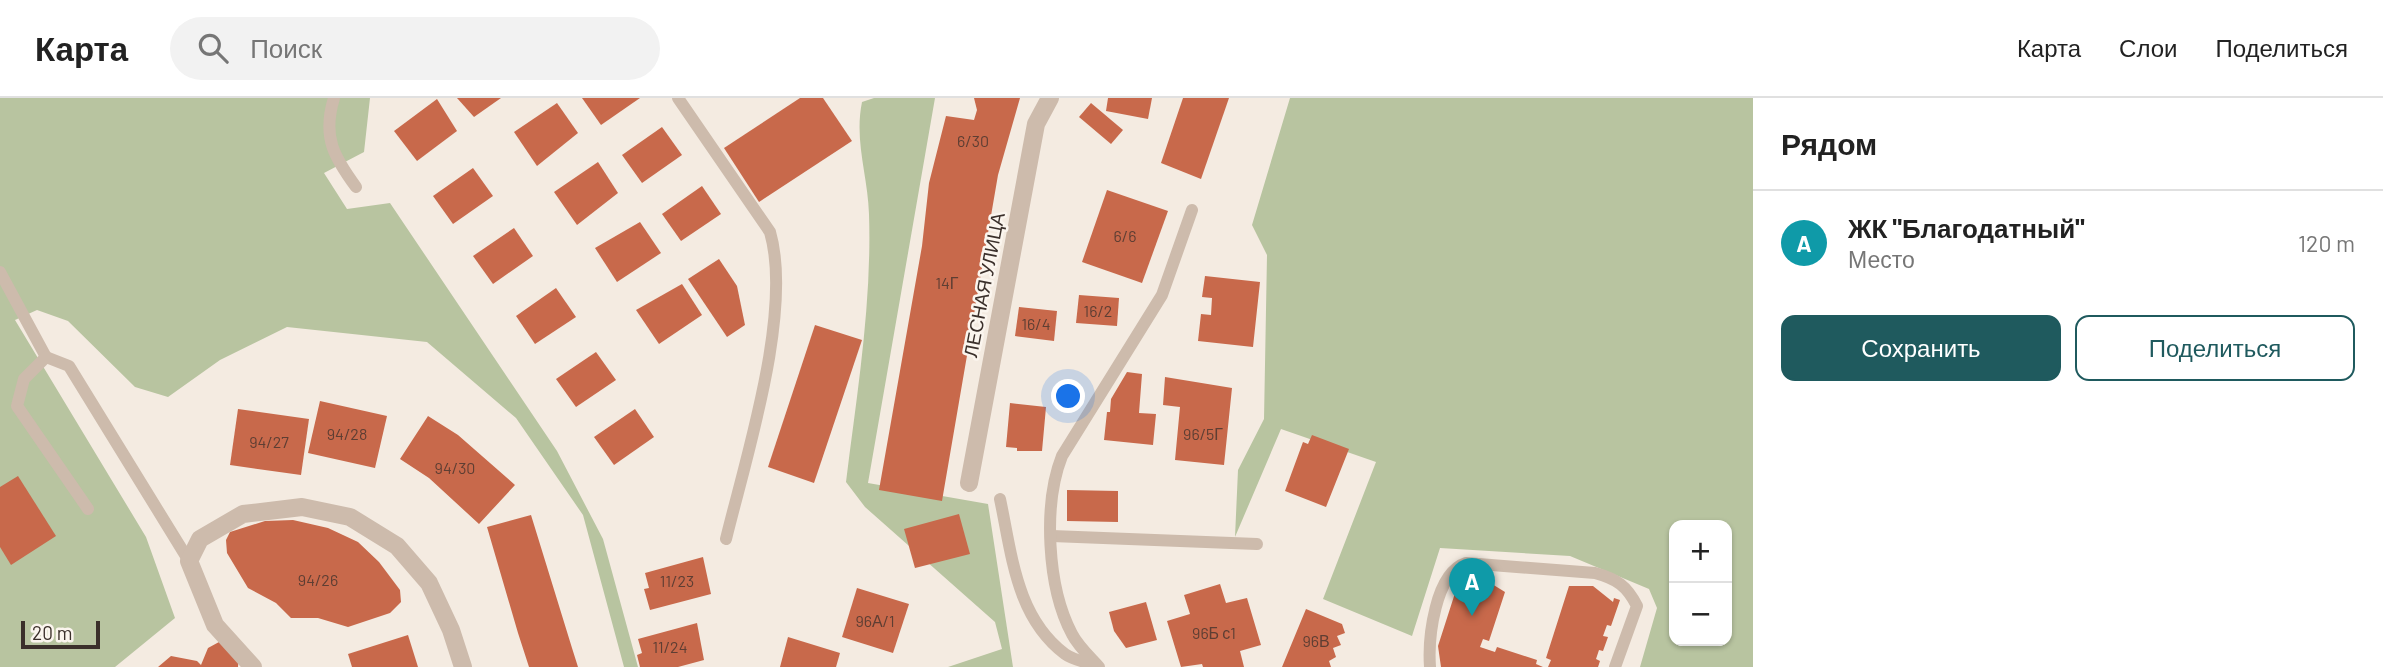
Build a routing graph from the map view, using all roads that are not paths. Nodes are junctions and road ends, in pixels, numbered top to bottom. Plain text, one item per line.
1 (334, 98) edge
2 (678, 98) edge
3 (1051, 98) edge
4 (356, 187) dead end
5 (1192, 211) dead end
6 (0, 272) edge
7 (46, 357) junction
8 (969, 483) dead end
9 (1000, 499) dead end
10 (88, 509) dead end
11 (1052, 536) junction
12 (726, 540) dead end
13 (1257, 544) dead end
14 (189, 561) junction
15 (253, 667) edge
16 (463, 667) edge
17 (1099, 667) edge
18 (1430, 667) edge
19 (1615, 667) edge

1 - 4 lane
2 - 12 lane
3 - 8 street, ЛЕСНАЯ УЛИЦА
5 - 11 lane
6 - 7 lane
7 - 10 lane
7 - 14 lane
9 - 17 lane
11 - 13 lane
11 - 17 lane
14 - 15 street
14 - 16 street
18 - 19 lane

